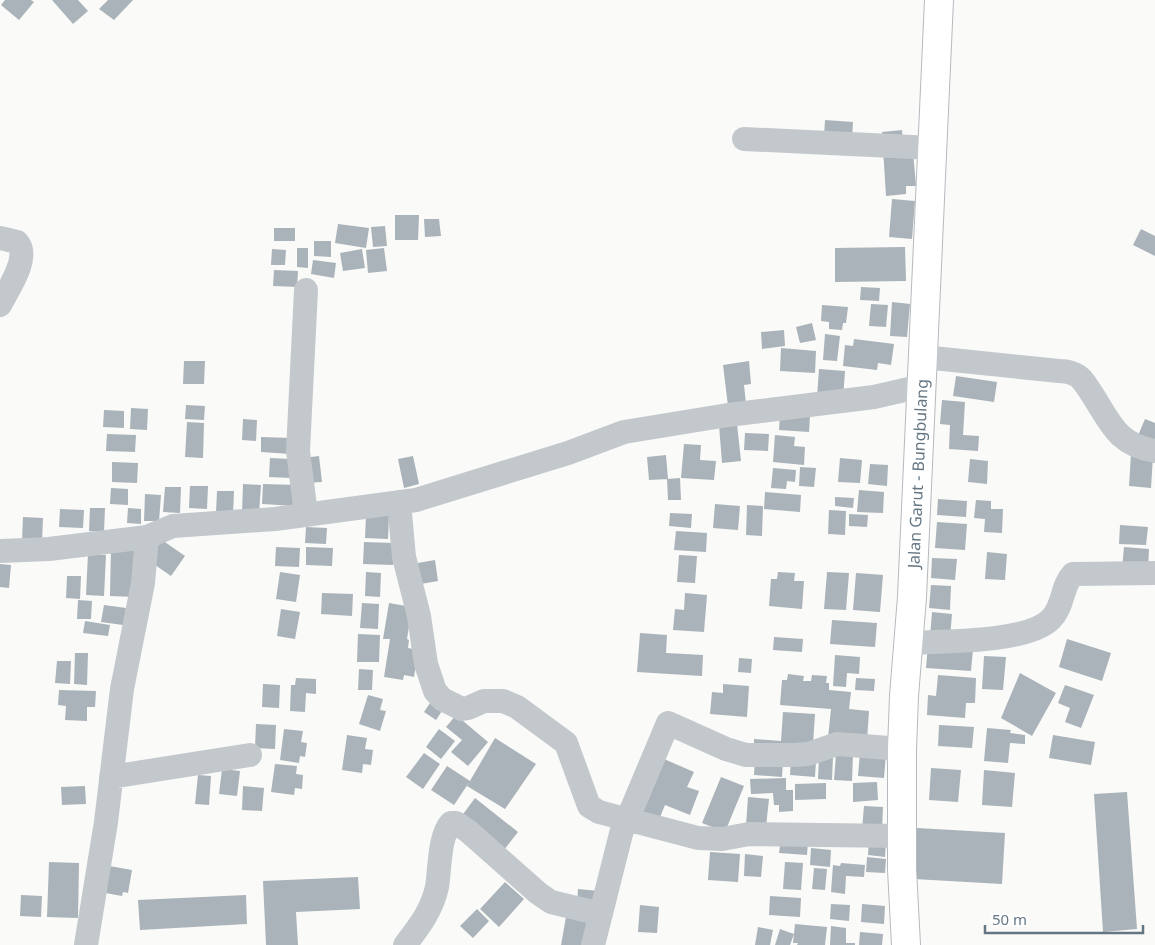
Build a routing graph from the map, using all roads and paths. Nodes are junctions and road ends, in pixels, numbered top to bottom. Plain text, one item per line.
1 (939, 0) edge
2 (744, 138) dead end
3 (933, 148) junction
4 (0, 238) edge
5 (306, 290) dead end
6 (0, 305) edge
7 (923, 357) junction
8 (922, 386) junction
9 (1155, 451) edge
10 (399, 502) junction
11 (306, 514) junction
12 (147, 537) junction
13 (0, 551) edge
14 (1155, 573) edge
15 (908, 643) junction
16 (902, 748) junction
17 (250, 755) dead end
18 (111, 777) junction
19 (627, 818) junction
20 (903, 836) junction
21 (600, 914) junction
22 (86, 945) edge
23 (405, 945) edge
24 (593, 945) edge
25 (906, 945) edge

1 - 3 main road, Jalan Garut - Bungbulang
2 - 3 street
3 - 7 main road, Jalan Garut - Bungbulang
4 - 6 street
5 - 11 street
7 - 8 main road, Jalan Garut - Bungbulang
7 - 9 street
8 - 10 street
8 - 15 main road, Jalan Garut - Bungbulang
10 - 11 street
10 - 19 street
11 - 12 street
12 - 13 street
12 - 18 street
14 - 15 street
15 - 16 main road, Jalan Garut - Bungbulang
16 - 19 street
16 - 20 main road, Jalan Garut - Bungbulang
17 - 18 street
18 - 22 street
19 - 20 street
19 - 21 street
20 - 25 main road, Jalan Garut - Bungbulang
21 - 23 street
21 - 24 street

